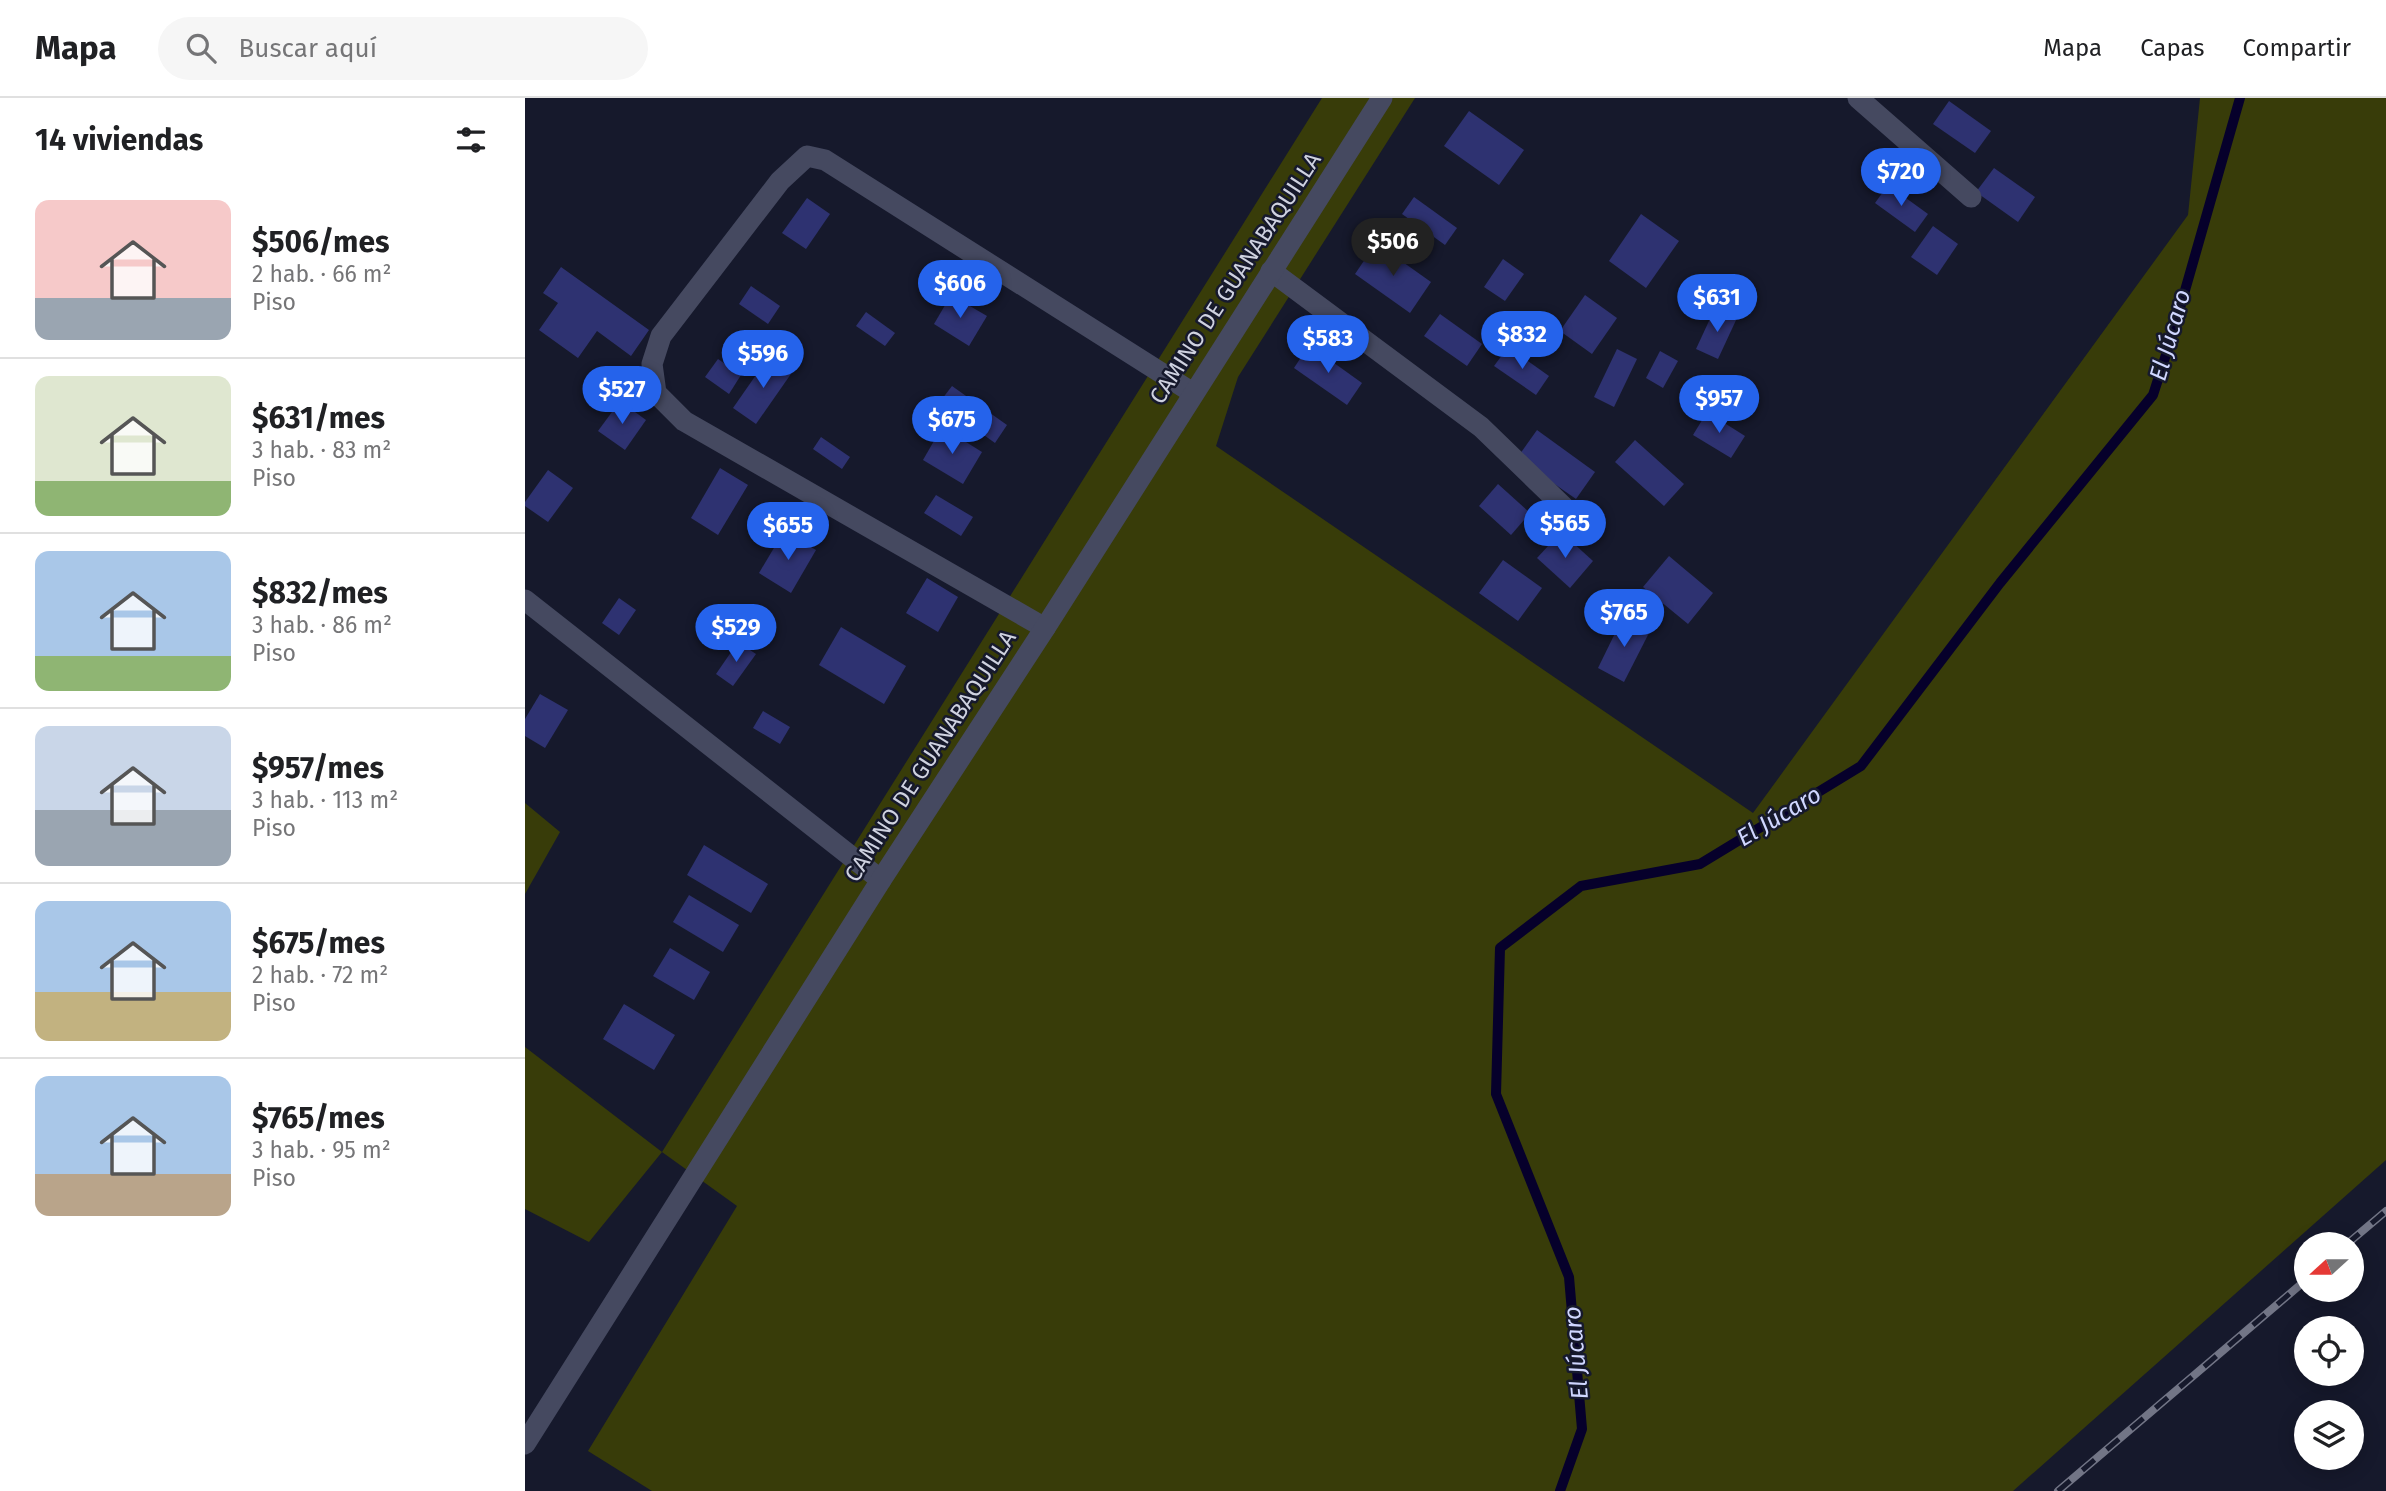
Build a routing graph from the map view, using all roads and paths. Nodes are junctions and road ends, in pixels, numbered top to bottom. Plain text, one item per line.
1 (1382, 98) edge
2 (1858, 98) edge
3 (1971, 197) dead end
4 (1271, 271) junction
5 (1193, 393) junction
6 (1571, 514) dead end
7 (525, 600) edge
8 (1045, 628) junction
9 (881, 880) junction
10 (525, 1444) edge

1 - 4 street, CAMINO DE GUANABAQUILLA
2 - 3 street
4 - 5 street, CAMINO DE GUANABAQUILLA
4 - 6 street
5 - 8 street, CAMINO DE GUANABAQUILLA
5 - 8 street
7 - 9 street
8 - 9 street, CAMINO DE GUANABAQUILLA
9 - 10 street, CAMINO DE GUANABAQUILLA

